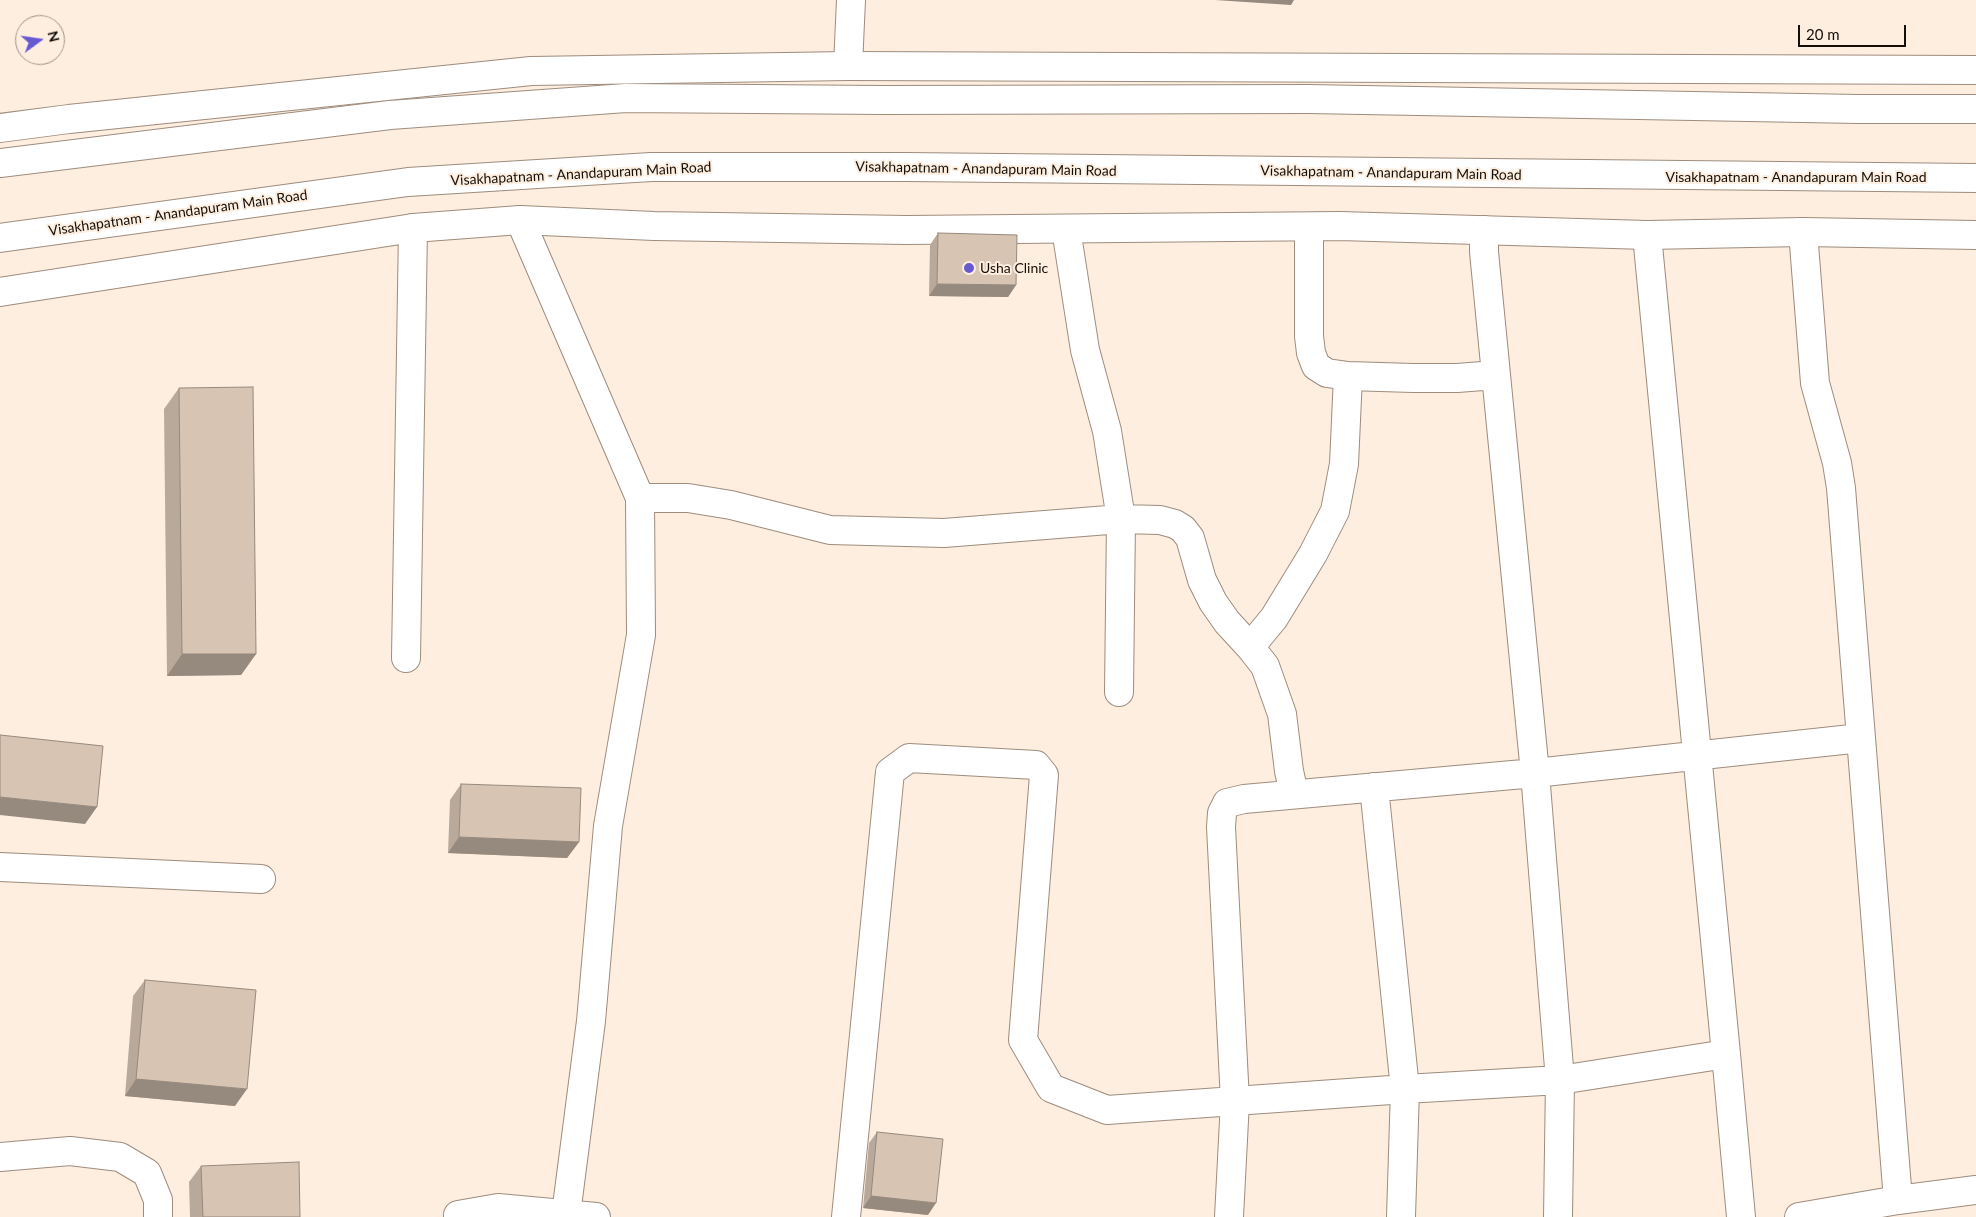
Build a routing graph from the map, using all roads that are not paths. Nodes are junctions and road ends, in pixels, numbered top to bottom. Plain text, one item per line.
1 (851, 0) edge
2 (848, 66) junction
3 (1976, 70) edge
4 (1976, 109) edge
5 (0, 128) edge
6 (0, 163) edge
7 (1976, 178) edge
8 (520, 220) junction
9 (1309, 227) junction
10 (413, 228) junction
11 (1066, 229) junction
12 (1484, 230) junction
13 (1803, 232) junction
14 (1647, 234) junction
15 (1976, 235) edge
16 (0, 238) edge
17 (0, 292) edge
18 (1496, 375) junction
19 (1348, 376) junction
20 (640, 498) junction
21 (1121, 519) junction
22 (1250, 646) junction
23 (406, 658) dead end
24 (1119, 692) dead end
25 (1861, 738) junction
26 (1697, 755) junction
27 (1535, 773) junction
28 (1292, 784) junction
29 (1374, 786) junction
30 (0, 867) edge
31 (262, 880) dead end
32 (1726, 1054) junction
33 (1560, 1080) junction
34 (1405, 1089) junction
35 (1235, 1101) junction
36 (0, 1157) edge
37 (1976, 1190) edge
38 (1898, 1200) junction
39 (566, 1214) junction
40 (158, 1217) edge
41 (458, 1217) edge
42 (596, 1217) edge
43 (846, 1217) edge
44 (1229, 1217) edge
45 (1401, 1217) edge
46 (1558, 1217) edge
47 (1741, 1217) edge
48 (1799, 1217) edge

1 - 2 street
2 - 3 street
2 - 5 street
4 - 6 street
7 - 16 street, Visakhapatnam - Anandapuram Main Road
8 - 10 street
8 - 11 street
8 - 20 street
9 - 11 street
9 - 12 street
9 - 19 street
10 - 17 street
10 - 23 street
11 - 21 street
12 - 14 street
12 - 18 street
13 - 14 street
13 - 15 street
13 - 25 street
14 - 26 street
18 - 19 street
18 - 27 street
19 - 22 street
20 - 21 street
20 - 39 street
21 - 22 street
21 - 24 street
22 - 28 street
25 - 26 street
25 - 38 street
26 - 27 street
26 - 32 street
27 - 29 street
27 - 33 street
28 - 29 street
28 - 35 street
29 - 34 street
30 - 31 street
32 - 33 street
32 - 47 street
33 - 34 street
33 - 46 street
34 - 35 street
34 - 45 street
35 - 43 street
35 - 44 street
36 - 40 street
37 - 38 street
38 - 48 street
39 - 41 street
39 - 42 street

